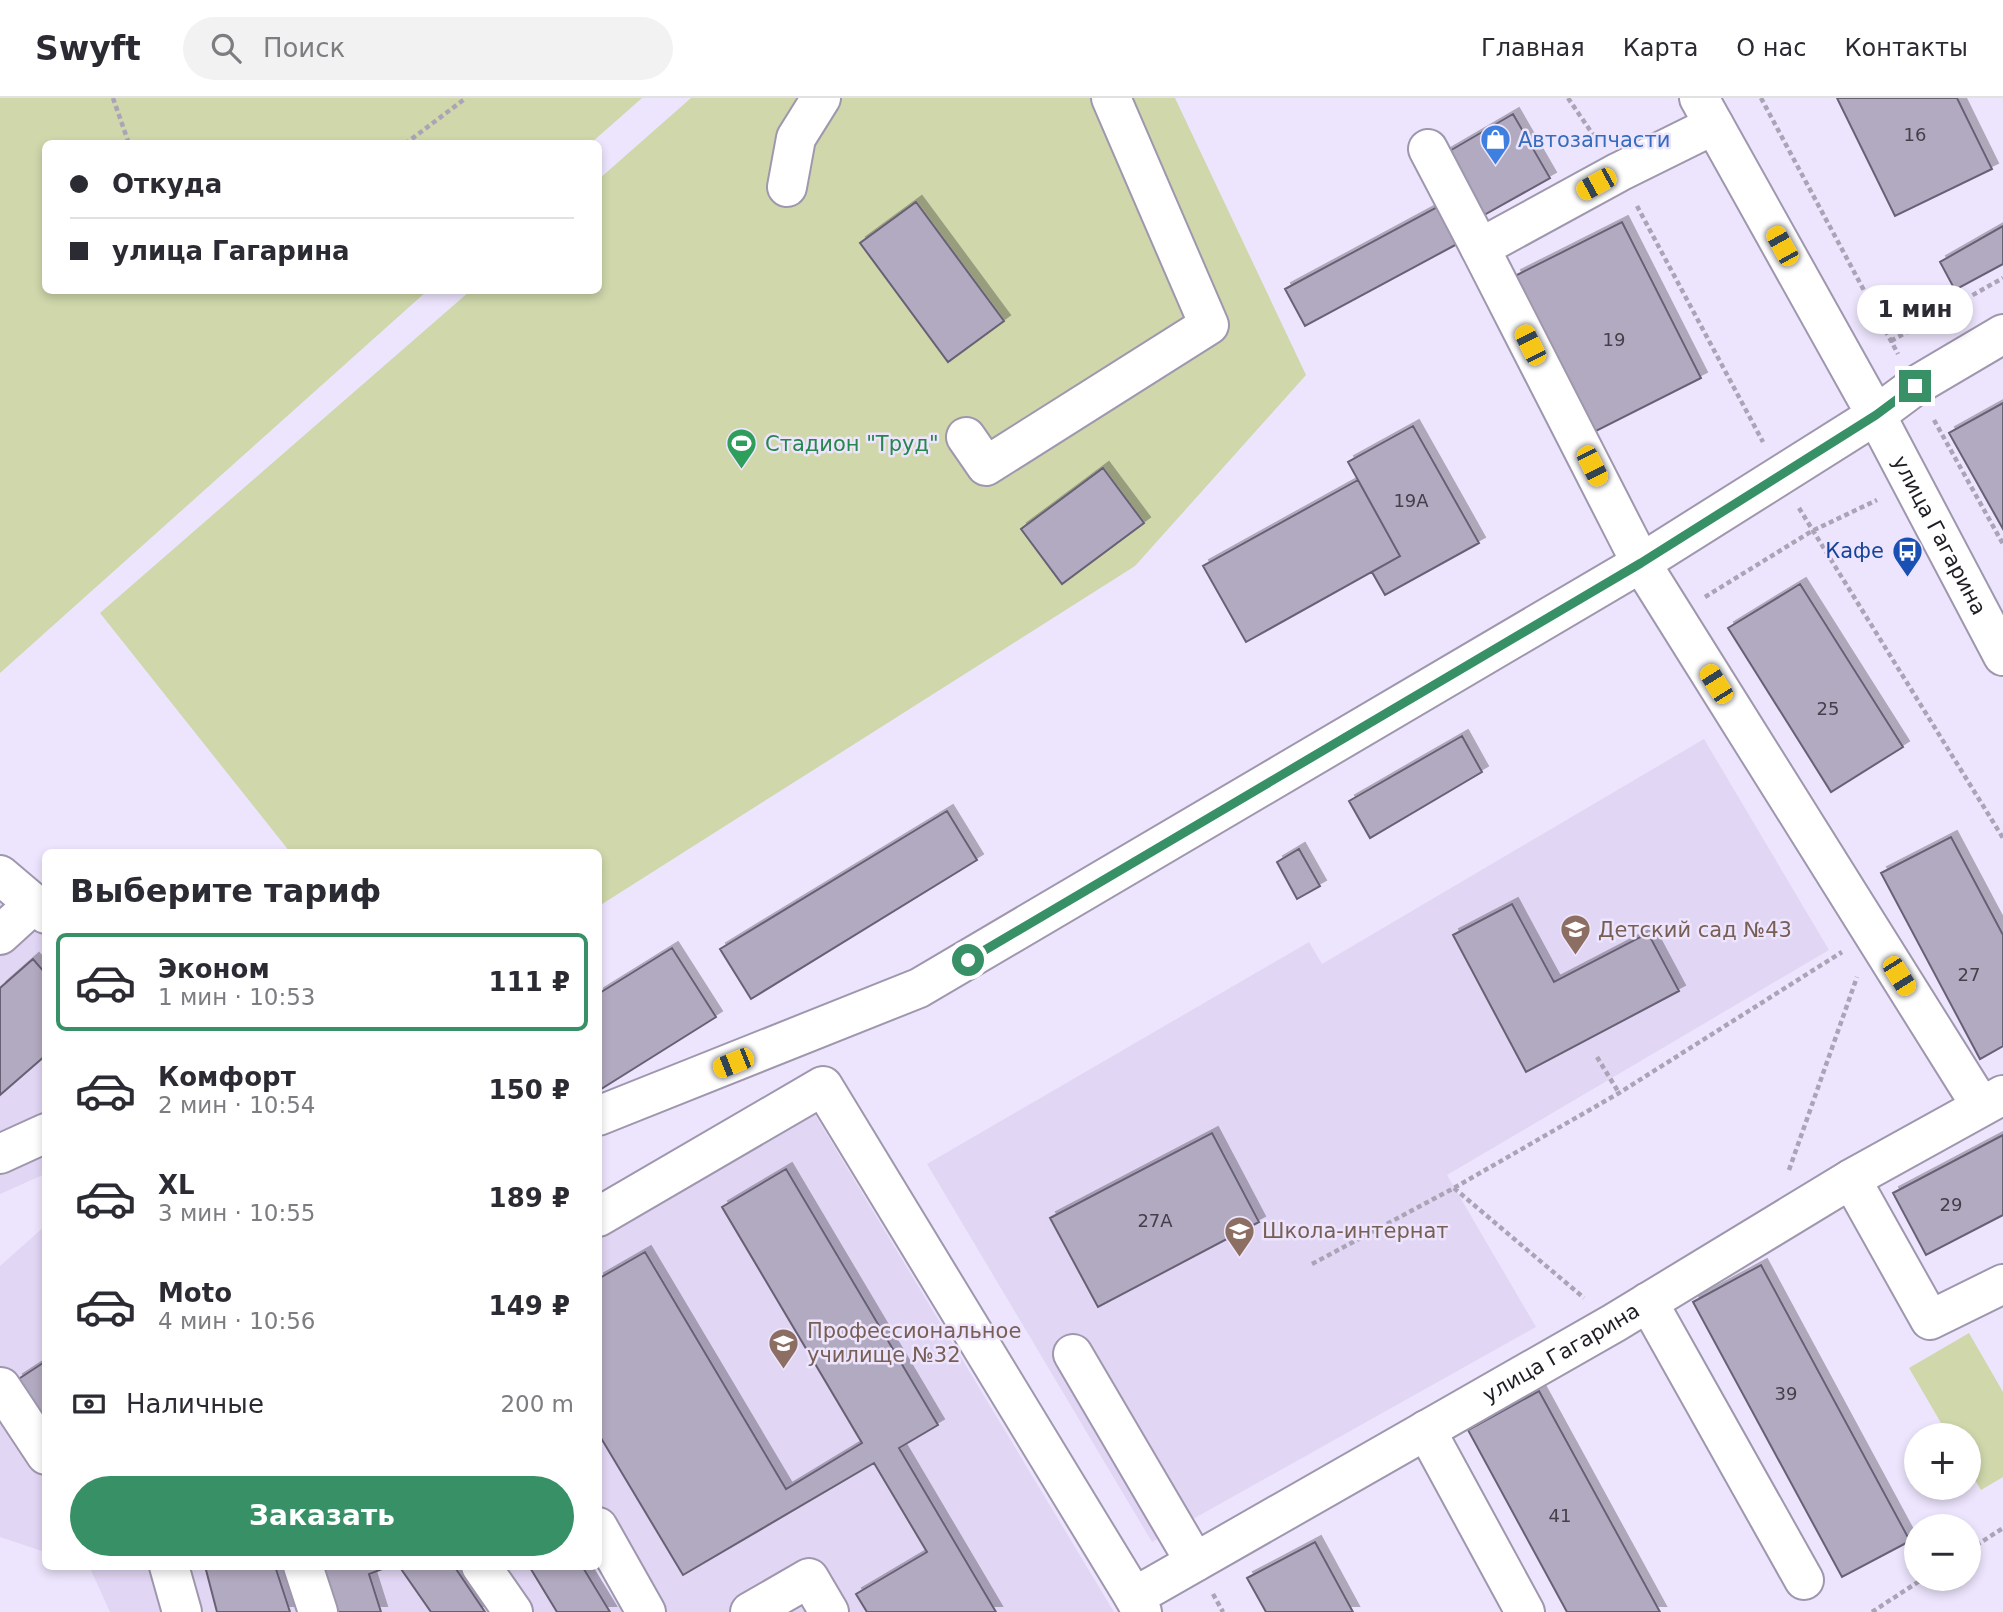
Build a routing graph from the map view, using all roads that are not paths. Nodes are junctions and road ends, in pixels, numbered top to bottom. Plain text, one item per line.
1 (821, 98) edge
2 (1111, 98) edge
3 (1707, 112) edge
4 (1428, 149) dead end
5 (787, 187) dead end
6 (1480, 248) junction
7 (2003, 334) edge
8 (1876, 415) junction
9 (966, 437) dead end
10 (1641, 563) junction
11 (2003, 656) edge
12 (0, 876) edge
13 (40, 909) edge
14 (0, 935) edge
15 (1992, 1100) edge
16 (602, 1114) edge
17 (42, 1135) edge
18 (0, 1154) edge
19 (1851, 1179) junction
20 (602, 1215) edge
21 (2003, 1284) edge
22 (1648, 1302) junction
23 (1073, 1354) dead end
24 (1, 1387) edge
25 (1426, 1430) junction
26 (42, 1449) edge
27 (602, 1534) edge
28 (1195, 1562) junction
29 (170, 1570) edge
30 (304, 1570) edge
31 (484, 1570) edge
32 (1804, 1580) dead end
33 (1138, 1604) edge
34 (182, 1612) edge
35 (318, 1612) edge
36 (513, 1612) edge
37 (646, 1612) edge
38 (750, 1612) edge
39 (829, 1612) edge
40 (1525, 1612) edge

1 - 5 street
2 - 9 street
3 - 6 street
3 - 8 street, улица Гагарина
4 - 6 street
6 - 10 street
7 - 8 street
8 - 10 street
8 - 11 street, улица Гагарина
10 - 15 street
10 - 16 street
12 - 13 street
13 - 14 street
15 - 19 street, улица Гагарина
17 - 18 street
19 - 21 street
19 - 22 street, улица Гагарина
20 - 33 street
22 - 25 street, улица Гагарина
22 - 32 street
23 - 28 street
24 - 26 street
25 - 28 street, улица Гагарина
25 - 40 street
27 - 37 street
28 - 33 street, улица Гагарина
29 - 34 street
30 - 35 street
31 - 36 street
38 - 39 street

